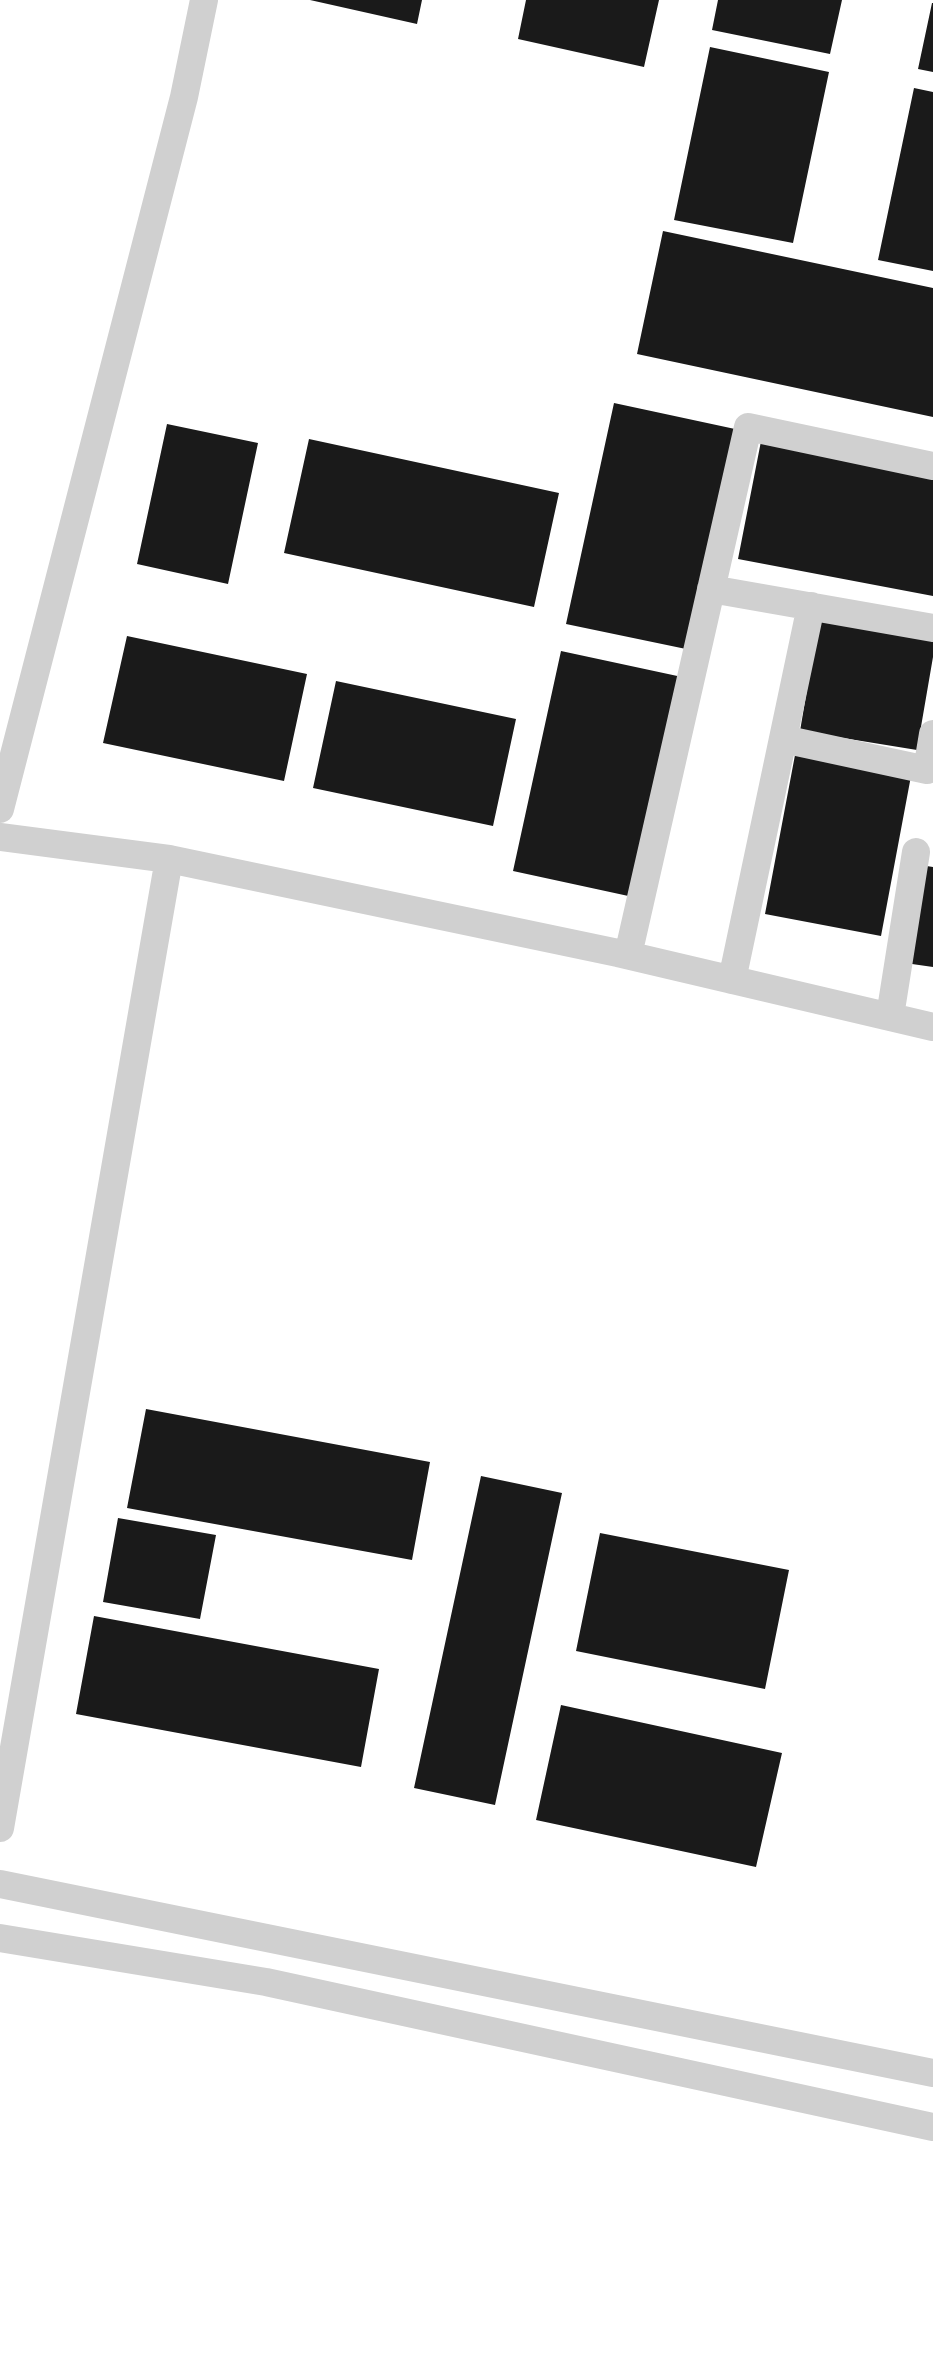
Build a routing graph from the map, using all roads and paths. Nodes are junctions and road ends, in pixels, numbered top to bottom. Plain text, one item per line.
1 (204, 0) edge
2 (933, 466) edge
3 (711, 589) junction
4 (811, 606) junction
5 (933, 628) edge
6 (933, 734) edge
7 (783, 739) junction
8 (0, 809) edge
9 (0, 837) edge
10 (916, 852) dead end
11 (170, 859) junction
12 (628, 955) junction
13 (732, 980) junction
14 (890, 1016) junction
15 (933, 1027) edge
16 (0, 1828) edge
17 (0, 1884) edge
18 (0, 1938) edge
19 (933, 2074) edge
20 (933, 2127) edge

1 - 8 street
2 - 3 street
3 - 4 street
3 - 12 street
4 - 5 street
4 - 7 street
6 - 7 street
7 - 13 street
9 - 11 street
10 - 14 street
11 - 12 street
11 - 16 street
12 - 13 street
13 - 14 street
14 - 15 street
17 - 19 street
18 - 20 street

